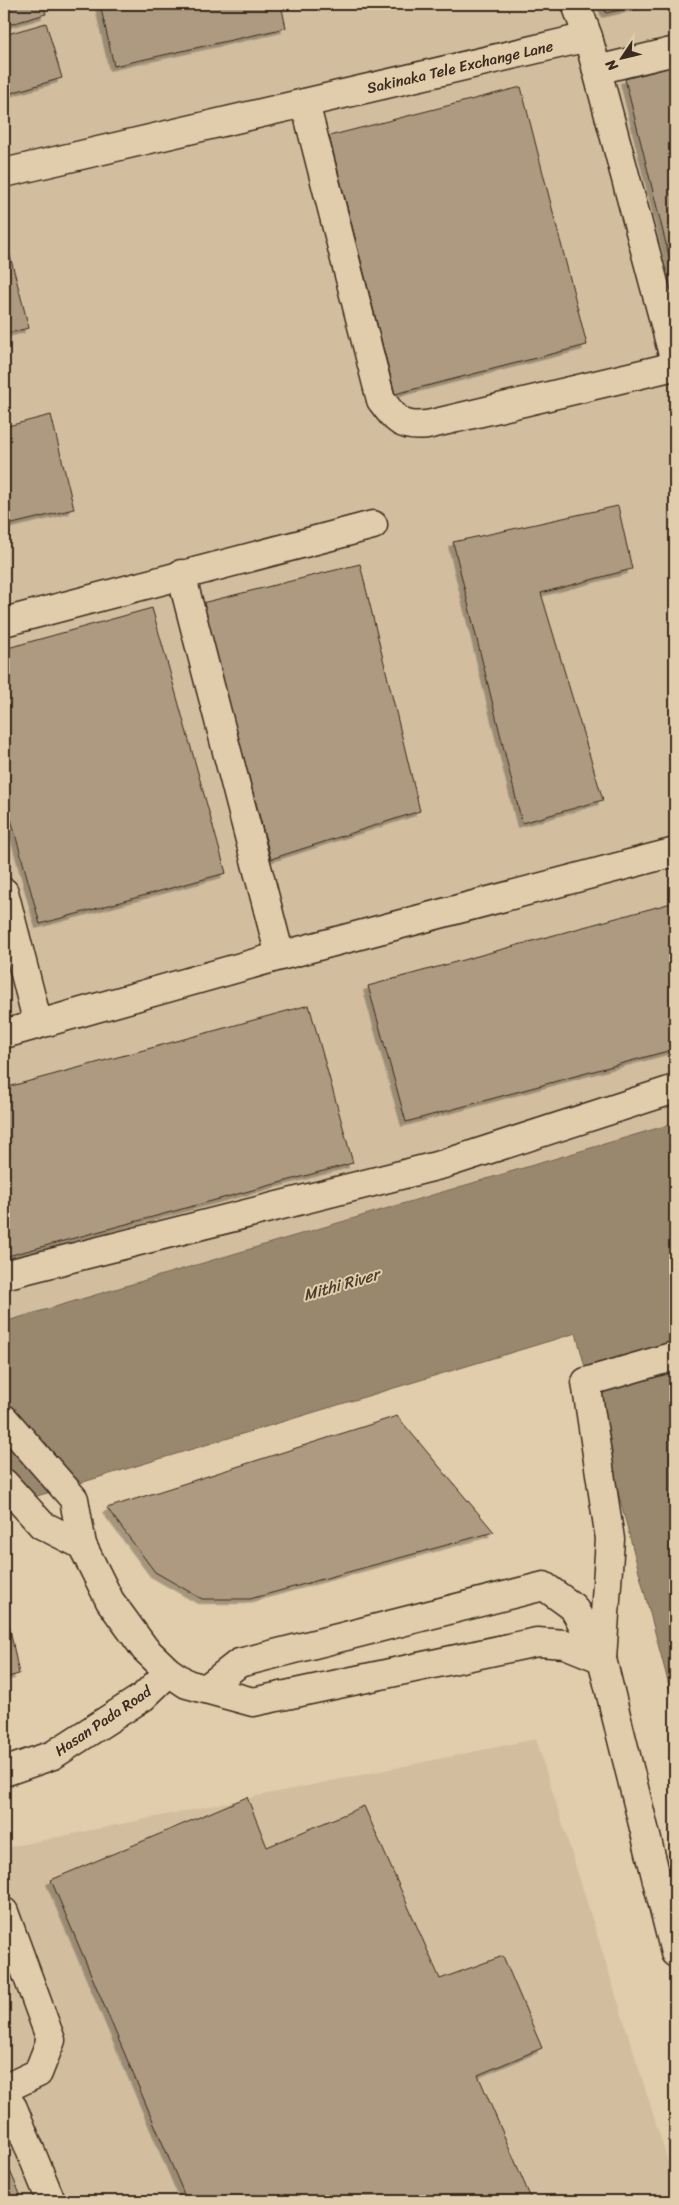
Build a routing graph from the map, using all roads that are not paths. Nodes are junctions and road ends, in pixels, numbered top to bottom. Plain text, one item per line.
1 (576, 4) edge
2 (588, 37) junction
3 (675, 51) edge
4 (597, 70) junction
5 (305, 103) junction
6 (4, 173) edge
7 (675, 362) edge
8 (675, 366) edge
9 (374, 525) dead end
10 (181, 574) junction
11 (4, 622) edge
12 (675, 852) edge
13 (4, 892) edge
14 (280, 956) junction
15 (13, 965) edge
16 (38, 1024) junction
17 (4, 1034) edge
18 (675, 1089) edge
19 (4, 1275) edge
20 (675, 1356) edge
21 (4, 1419) edge
22 (4, 1483) edge
23 (82, 1545) junction
24 (602, 1659) junction
25 (169, 1672) junction
26 (207, 1688) junction
27 (4, 1772) edge
28 (4, 1912) edge
29 (675, 1954) edge
30 (4, 2089) edge
31 (4, 2094) edge
32 (51, 2201) edge

1 - 2 street
2 - 4 street
2 - 5 street, Sakinaka Tele Exchange Lane
3 - 4 street
4 - 7 street
5 - 6 street, Sakinaka Tele Exchange Lane
5 - 8 street
9 - 10 street
10 - 11 street
10 - 14 street
12 - 14 street
13 - 15 street
14 - 16 street
15 - 16 street
16 - 17 street
18 - 19 street
20 - 24 street
21 - 23 street
22 - 23 street
23 - 25 street
24 - 26 street
24 - 26 street
24 - 29 street
25 - 26 street
25 - 27 street, Hasan Pada Road
28 - 30 street
31 - 32 street

